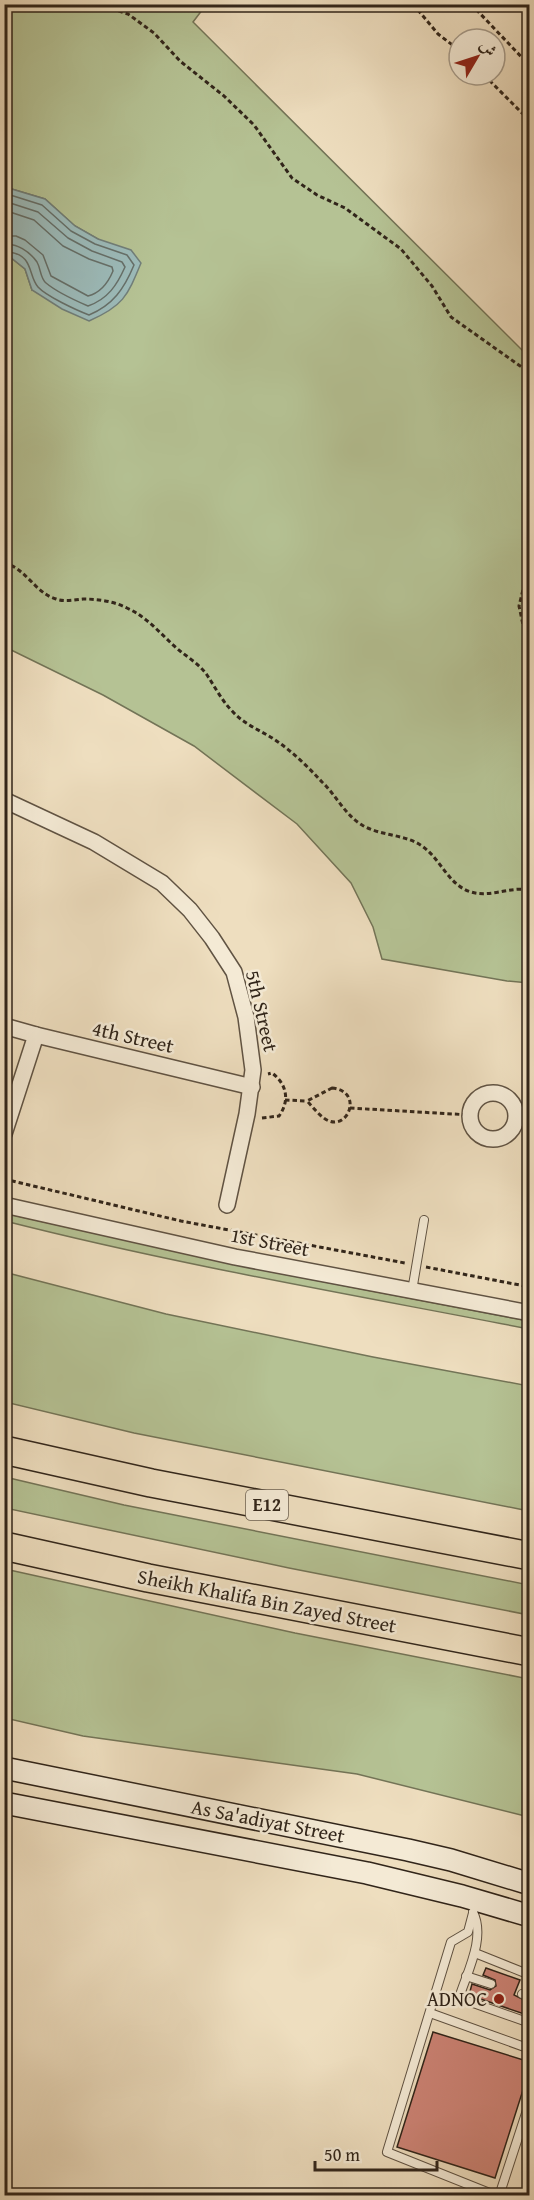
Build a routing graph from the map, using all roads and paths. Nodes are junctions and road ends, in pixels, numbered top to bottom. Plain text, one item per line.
1 (97, 4) edge
2 (413, 4) edge
3 (471, 4) edge
4 (447, 41) edge
5 (530, 66) edge
6 (496, 87) edge
7 (530, 121) edge
8 (530, 376) edge
9 (530, 561) edge
10 (4, 563) edge
11 (530, 643) edge
12 (4, 800) edge
13 (530, 890) edge
14 (4, 1026) edge
15 (36, 1035) junction
16 (263, 1074) dead end
17 (252, 1087) junction
18 (285, 1100) junction
19 (307, 1101) junction
20 (350, 1108) junction
21 (470, 1115) junction
22 (257, 1117) dead end
23 (523, 1118) edge
24 (4, 1134) edge
25 (4, 1179) edge
26 (4, 1205) edge
27 (227, 1205) dead end
28 (424, 1220) dead end
29 (417, 1265) junction
30 (530, 1287) edge
31 (412, 1291) junction
32 (530, 1313) edge
33 (4, 1450) edge
34 (4, 1546) edge
35 (530, 1556) edge
36 (530, 1652) edge
37 (4, 1768) edge
38 (4, 1803) edge
39 (530, 1884) edge
40 (468, 1905) junction
41 (530, 1916) edge
42 (475, 1953) junction
43 (530, 1975) edge
44 (466, 1976) junction
45 (491, 1984) dead end
46 (430, 2013) junction
47 (530, 2023) edge
48 (530, 2049) edge
49 (530, 2101) edge
50 (498, 2196) edge

1 - 8 path
2 - 4 path
3 - 5 path
6 - 7 path
9 - 11 path
10 - 13 path
12 - 17 street, 5th Street
14 - 15 street, 4th Street
15 - 17 street, 4th Street
15 - 24 street
16 - 18 path
17 - 27 street, 5th Street
18 - 19 path
18 - 22 path
19 - 20 path
19 - 20 path
20 - 21 path
21 - 23 street
21 - 23 street
25 - 29 path
26 - 31 street, 1st Street
28 - 29 lane
29 - 30 path
29 - 31 lane
31 - 32 street, 1st Street
33 - 35 highway, E12
34 - 36 highway, Sheikh Khalifa Bin Zayed Street
37 - 39 street, As Sa'adiyat Street
38 - 40 street, As Sa'adiyat Street
40 - 41 street, As Sa'adiyat Street
40 - 42 lane
40 - 46 lane
42 - 43 lane
42 - 44 lane
44 - 45 lane
44 - 47 lane
46 - 48 lane
46 - 50 lane
49 - 50 lane

